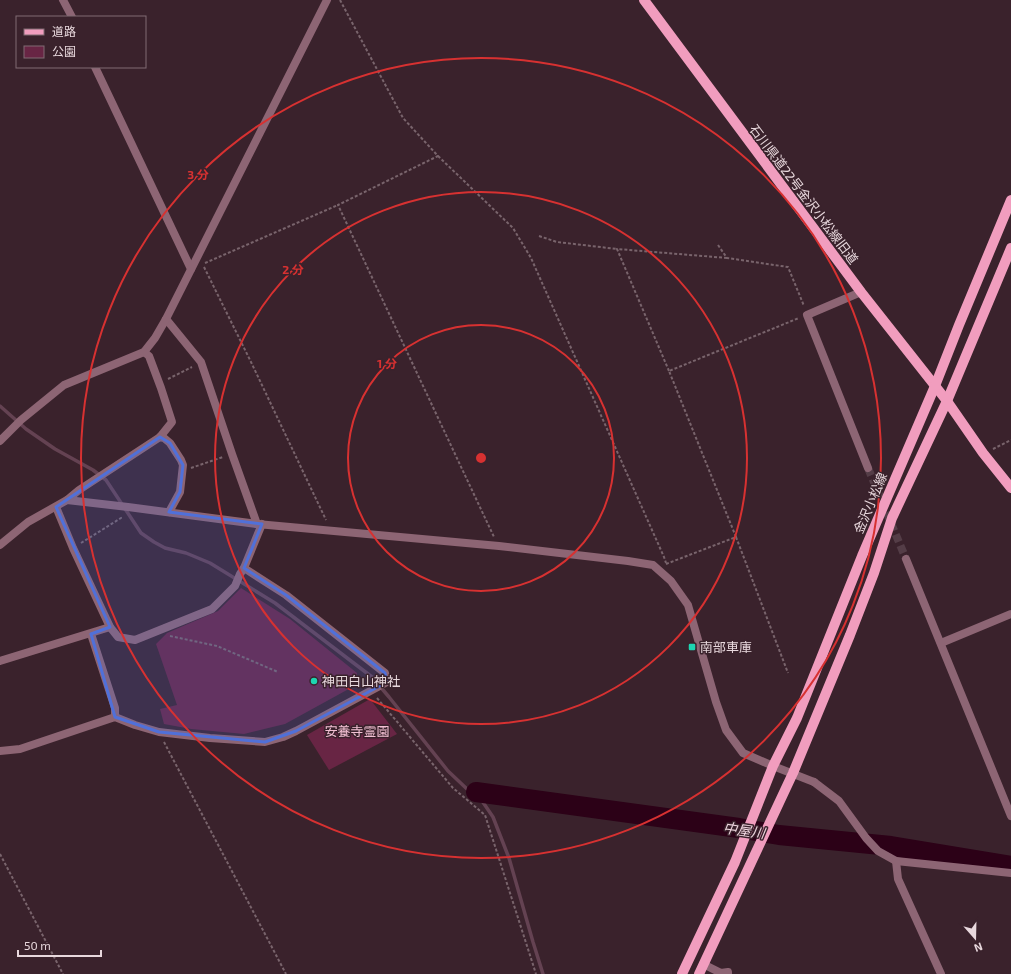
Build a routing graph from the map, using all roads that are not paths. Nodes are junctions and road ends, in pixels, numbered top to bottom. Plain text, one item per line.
1 (64, 0) edge
2 (327, 0) edge
3 (644, 0) edge
4 (72, 16) edge
5 (95, 68) edge
6 (1011, 200) edge
7 (1011, 248) edge
8 (191, 269) junction
9 (862, 292) junction
10 (166, 319) junction
11 (144, 352) junction
12 (935, 386) junction
13 (947, 401) junction
14 (160, 437) junction
15 (0, 441) edge
16 (868, 468) tunnel mouth
17 (1011, 488) edge
18 (67, 500) junction
19 (56, 506) junction
20 (169, 512) junction
21 (259, 524) junction
22 (0, 545) edge
23 (906, 559) tunnel mouth
24 (242, 571) junction
25 (1011, 614) edge
26 (110, 627) junction
27 (91, 634) junction
28 (941, 642) junction
29 (0, 661) edge
30 (115, 717) junction
31 (0, 751) edge
32 (774, 766) junction
33 (793, 774) junction
34 (1011, 816) edge
35 (896, 861) junction
36 (1011, 873) edge
37 (703, 964) junction
38 (682, 974) edge
39 (699, 974) edge
40 (728, 974) edge
41 (941, 974) edge

1 - 4 street
2 - 8 street
3 - 9 main road, 石川県道22号金沢小松線旧道
5 - 8 street
6 - 12 main road, 金沢小松線
7 - 13 main road, 金沢小松線
8 - 10 street
9 - 12 main road, 石川県道22号金沢小松線旧道
9 - 16 street
10 - 11 street
10 - 21 street
11 - 14 street
11 - 15 street
12 - 13 main road, 石川県道22号金沢小松線旧道
12 - 32 main road, 金沢小松線
13 - 17 main road, 石川県道22号金沢小松線旧道
13 - 33 main road, 金沢小松線
14 - 18 street
14 - 20 street
18 - 19 street
18 - 20 street
19 - 22 street
19 - 26 street
20 - 21 street
21 - 24 street
21 - 32 street
23 - 28 street
24 - 26 street
24 - 30 street
25 - 28 street
26 - 27 street
27 - 29 street
27 - 30 street
28 - 34 street
30 - 31 street
32 - 33 street
32 - 38 main road, 金沢小松線
33 - 35 street
33 - 37 main road, 金沢小松線
35 - 36 street
35 - 41 street
37 - 39 main road, 金沢小松線
37 - 40 street

